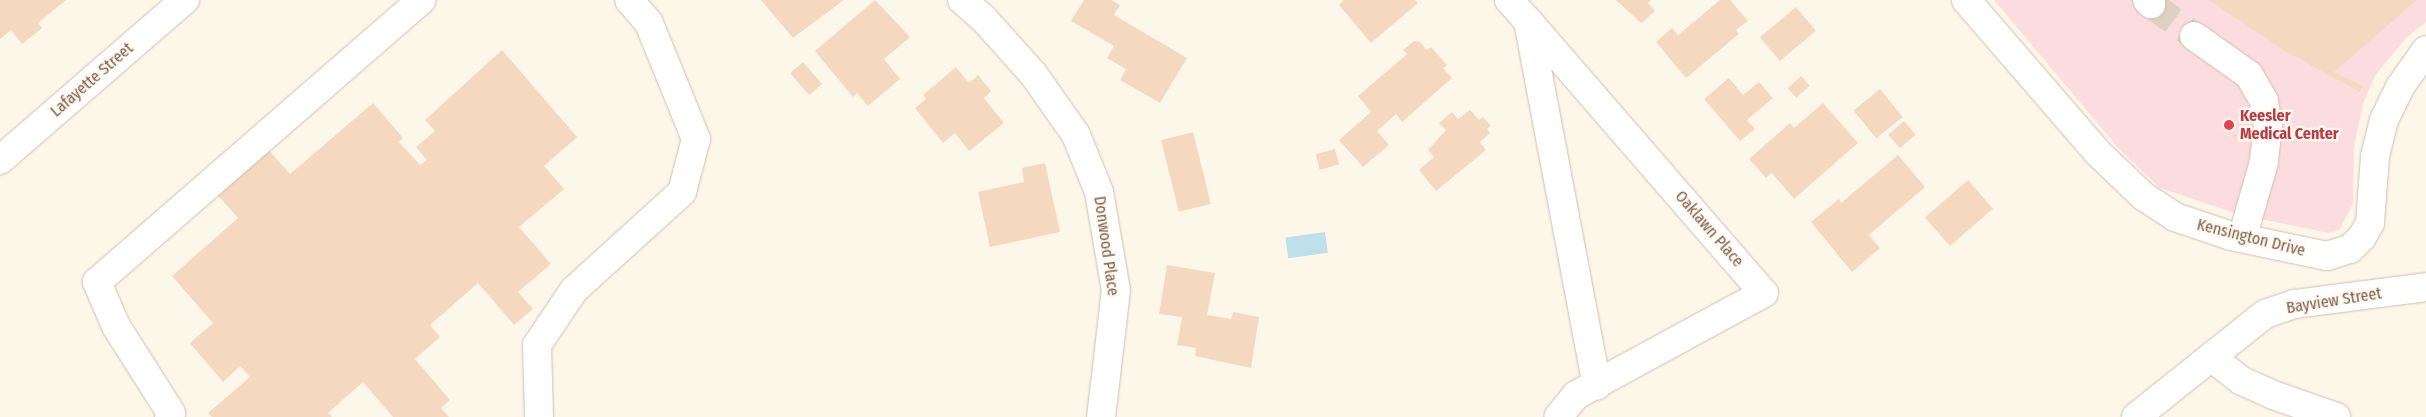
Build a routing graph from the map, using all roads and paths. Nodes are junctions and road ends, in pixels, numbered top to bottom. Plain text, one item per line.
1 (185, 0) edge
2 (421, 0) edge
3 (629, 0) edge
4 (962, 0) edge
5 (1509, 0) edge
6 (1966, 0) edge
7 (1528, 21) junction
8 (2194, 36) tunnel mouth
9 (2426, 50) edge
10 (0, 160) edge
11 (2242, 238) junction
12 (2426, 287) edge
13 (2211, 357) junction
14 (1597, 386) junction
15 (169, 417) edge
16 (539, 417) edge
17 (1101, 417) edge
18 (1558, 417) edge
19 (2136, 417) edge
20 (2336, 417) edge

1 - 10 street, Lafayette Street
2 - 15 street
3 - 16 street
4 - 17 street, Donwood Place
5 - 7 street, Oaklawn Place
6 - 11 street, Kensington Drive
7 - 14 street
7 - 14 street, Oaklawn Place
8 - 11 street
9 - 11 street, Kensington Drive
12 - 13 street, Bayview Street
13 - 19 street, Bayview Street
13 - 20 street
14 - 18 street, Oaklawn Place

